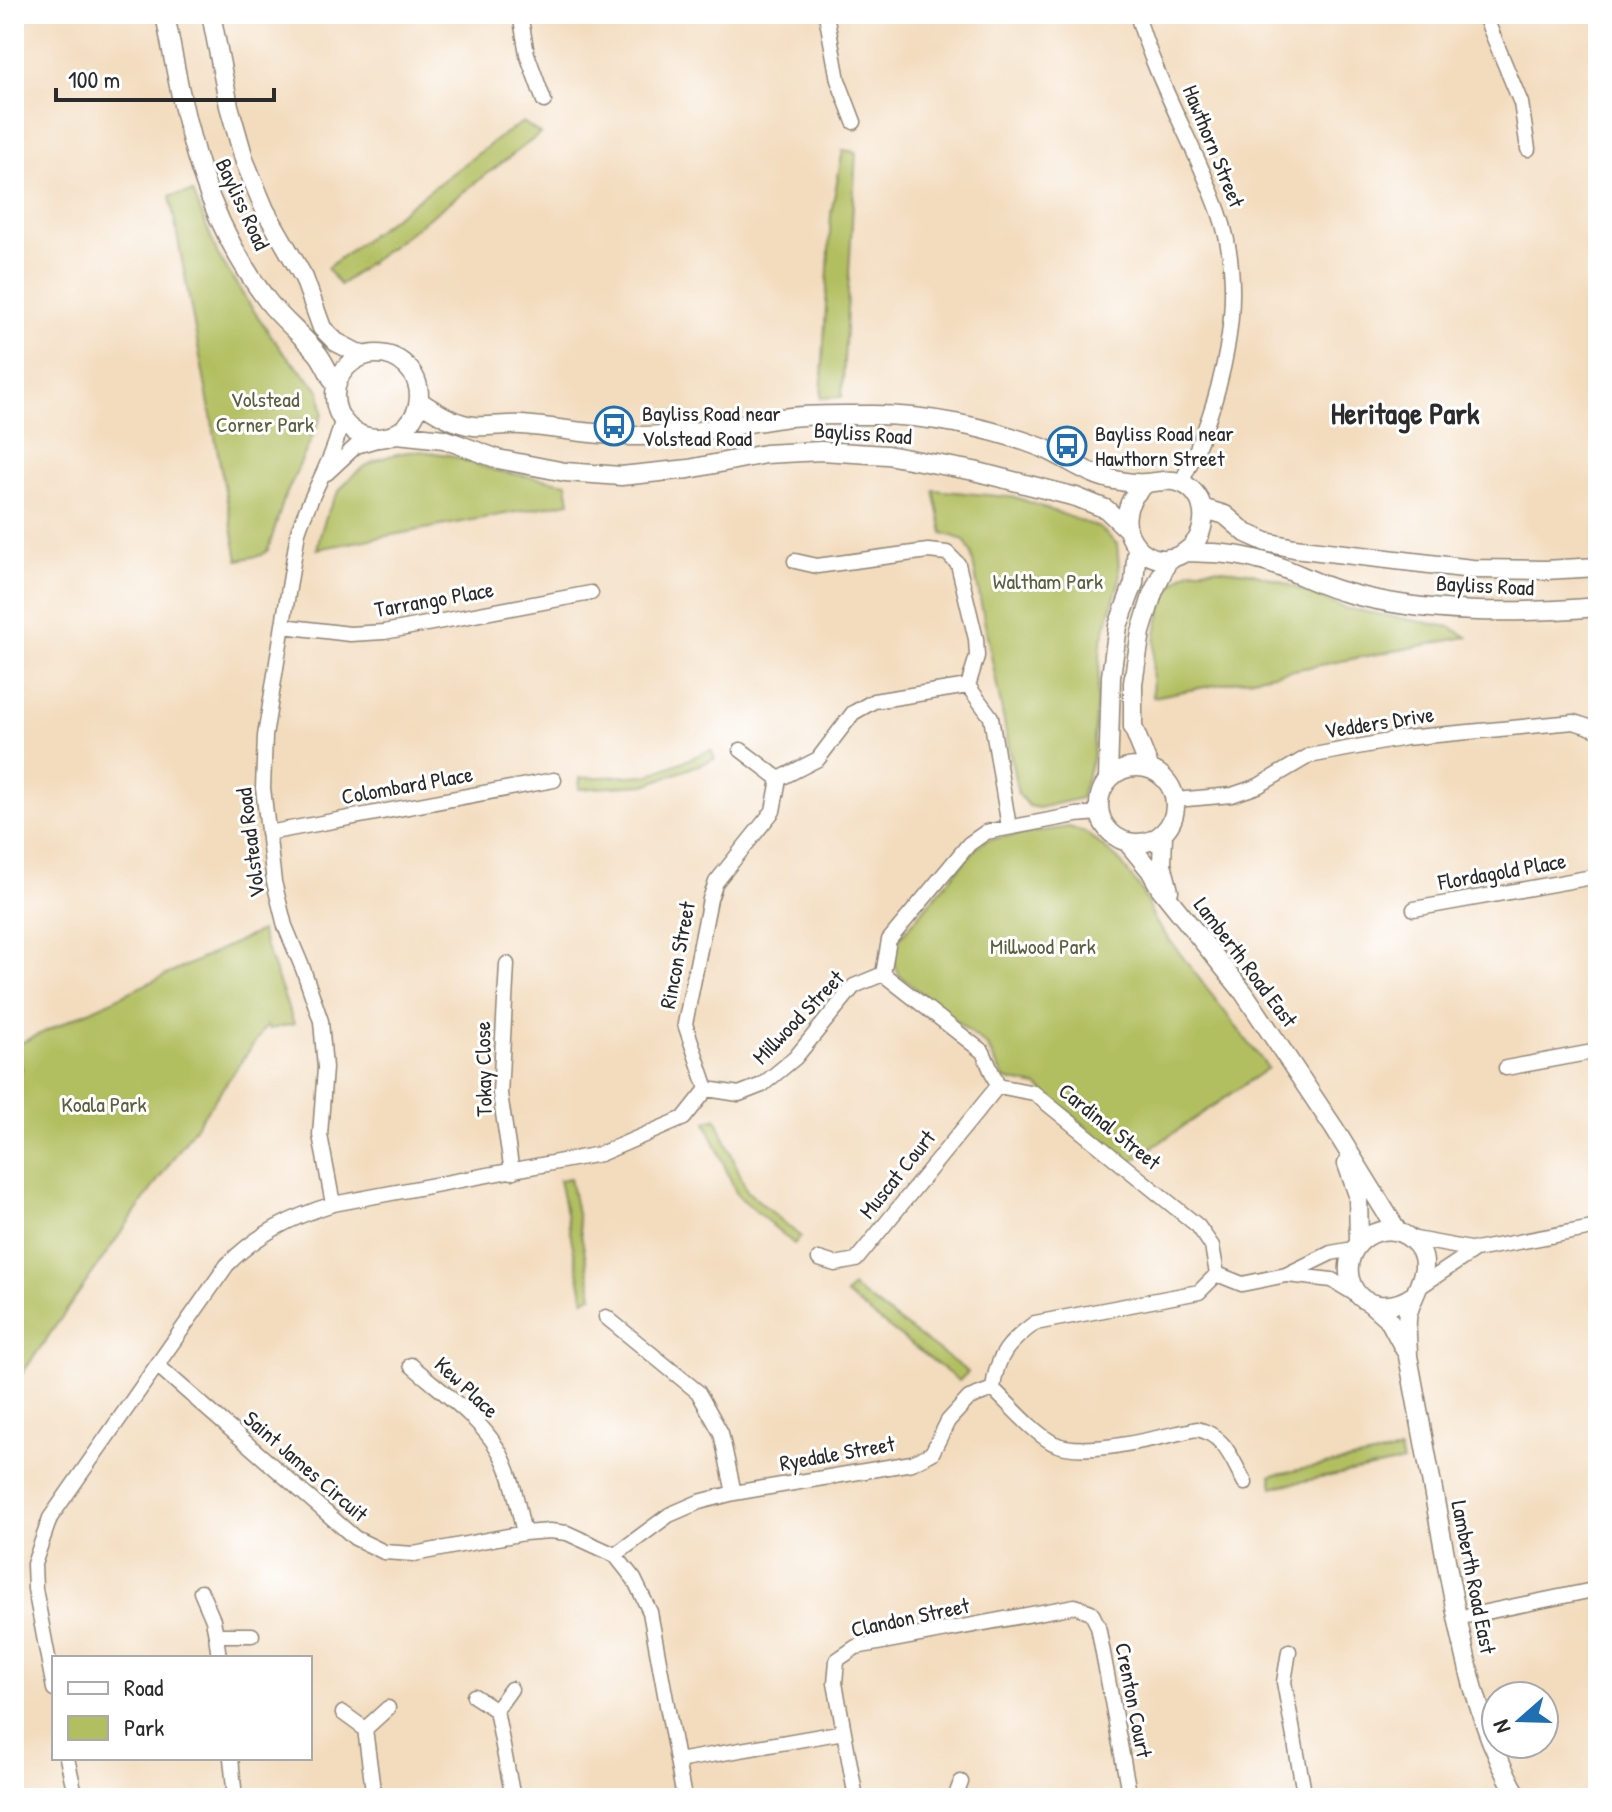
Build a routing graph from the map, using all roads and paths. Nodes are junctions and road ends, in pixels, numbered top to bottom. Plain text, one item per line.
1 (165, 14) edge
2 (211, 14) edge
3 (520, 14) edge
4 (826, 14) edge
5 (1137, 14) edge
6 (1484, 14) edge
7 (544, 101) dead end
8 (854, 122) dead end
9 (1528, 149) dead end
10 (363, 356) junction
11 (336, 386) junction
12 (419, 401) junction
13 (342, 420) junction
14 (389, 436) junction
15 (324, 476) junction
16 (1147, 483) junction
17 (1181, 483) junction
18 (1202, 508) junction
19 (1127, 529) junction
20 (1137, 547) junction
21 (1177, 555) junction
22 (795, 561) dead end
23 (1598, 567) edge
24 (591, 593) dead end
25 (1598, 607) edge
26 (283, 626) junction
27 (968, 686) junction
28 (1598, 730) edge
29 (741, 750) dead end
30 (1150, 769) junction
31 (779, 779) junction
32 (1108, 779) junction
33 (554, 780) dead end
34 (1175, 800) junction
35 (1099, 813) junction
36 (1009, 827) junction
37 (268, 833) junction
38 (1163, 834) junction
39 (1128, 843) junction
40 (1598, 876) edge
41 (1173, 905) junction
42 (1414, 909) dead end
43 (507, 964) dead end
44 (883, 974) junction
45 (1598, 1051) edge
46 (1506, 1068) dead end
47 (998, 1086) junction
48 (707, 1089) junction
49 (1334, 1128) junction
50 (512, 1172) junction
51 (333, 1204) junction
52 (1598, 1227) edge
53 (1404, 1235) junction
54 (1356, 1245) junction
55 (1475, 1250) junction
56 (819, 1259) dead end
57 (1217, 1274) junction
58 (1286, 1275) junction
59 (1418, 1290) junction
60 (1365, 1300) junction
61 (606, 1317) dead end
62 (1408, 1356) junction
63 (157, 1365) junction
64 (411, 1365) dead end
65 (993, 1389) junction
66 (1245, 1483) dead end
67 (734, 1493) junction
68 (524, 1533) junction
69 (615, 1555) junction
70 (1598, 1589) edge
71 (201, 1592) dead end
72 (1091, 1612) joint
73 (1457, 1618) junction
74 (216, 1635) junction
75 (252, 1635) dead end
76 (1289, 1651) dead end
77 (219, 1656) edge
78 (52, 1678) edge
79 (511, 1689) dead end
80 (474, 1696) dead end
81 (388, 1708) dead end
82 (496, 1710) junction
83 (343, 1713) dead end
84 (365, 1729) junction
85 (844, 1732) junction
86 (67, 1760) edge
87 (231, 1760) edge
88 (677, 1761) junction
89 (961, 1782) dead end
90 (76, 1798) edge
91 (235, 1798) edge
92 (374, 1798) edge
93 (513, 1798) edge
94 (684, 1798) edge
95 (856, 1798) edge
96 (953, 1798) edge
97 (1130, 1798) edge
98 (1305, 1798) edge
99 (1519, 1798) edge

1 - 11 street, Bayliss Road
2 - 10 street, Bayliss Road
3 - 7 street
4 - 8 street
5 - 17 street, Hawthorn Street
6 - 9 street
10 - 11 street
10 - 12 street, Bayliss Road
11 - 13 street, Bayliss Road
12 - 14 street
12 - 16 street, Bayliss Road
13 - 14 street, Bayliss Road
13 - 15 street, Volstead Road
14 - 15 street, Volstead Road
14 - 19 street, Bayliss Road
15 - 26 street, Volstead Road
16 - 17 street, Bayliss Road
16 - 19 street
17 - 18 street, Bayliss Road
18 - 21 street
18 - 23 street, Bayliss Road
19 - 20 street, Bayliss Road
20 - 21 street, Bayliss Road
20 - 32 street
21 - 25 street, Bayliss Road
21 - 30 street
22 - 27 street
24 - 26 street, Tarrango Place
26 - 37 street, Volstead Road
27 - 31 street
27 - 36 street
28 - 34 street, Vedders Drive
29 - 31 street
30 - 32 street
30 - 34 street
31 - 48 street, Rincon Street
32 - 35 street
33 - 37 street, Colombard Place
34 - 38 street, Lamberth Road East
35 - 36 street
35 - 39 street, Lamberth Road East
36 - 44 street
37 - 51 street, Volstead Road
38 - 39 street
38 - 41 street, Lamberth Road East
39 - 41 street, Lamberth Road East
40 - 42 street, Flordagold Place
41 - 49 street, Lamberth Road East
43 - 50 street, Tokay Close
44 - 47 street
44 - 48 street, Millwood Street
45 - 46 street
47 - 56 street, Muscat Court
47 - 57 street, Cardinal Street
48 - 50 street
49 - 53 street, Lamberth Road East
49 - 54 street, Lamberth Road East
50 - 51 street
51 - 63 street
52 - 55 street
53 - 54 street
53 - 55 street
53 - 59 street
54 - 58 street
54 - 60 street
55 - 59 street
57 - 58 street
57 - 65 street
58 - 60 street
59 - 60 street
59 - 62 street, Lamberth Road East
60 - 62 street, Lamberth Road East
61 - 67 street
62 - 73 street, Lamberth Road East
63 - 68 street, Saint James Circuit
63 - 78 street
64 - 68 street, Kew Place
65 - 66 street
65 - 67 street, Ryedale Street
67 - 69 street, Ryedale Street
68 - 69 street, Saint James Circuit
69 - 88 street, Saint James Circuit
70 - 73 street
71 - 74 street
72 - 85 street, Clandon Street
72 - 97 street, Crenton Court
73 - 99 street, Lamberth Road East
74 - 75 street
74 - 77 street
76 - 98 street
79 - 82 street
80 - 82 street
81 - 84 street
82 - 93 street
83 - 84 street
84 - 92 street
85 - 88 street
85 - 95 street
86 - 90 street
87 - 91 street
88 - 94 street, Saint James Circuit
89 - 96 street

